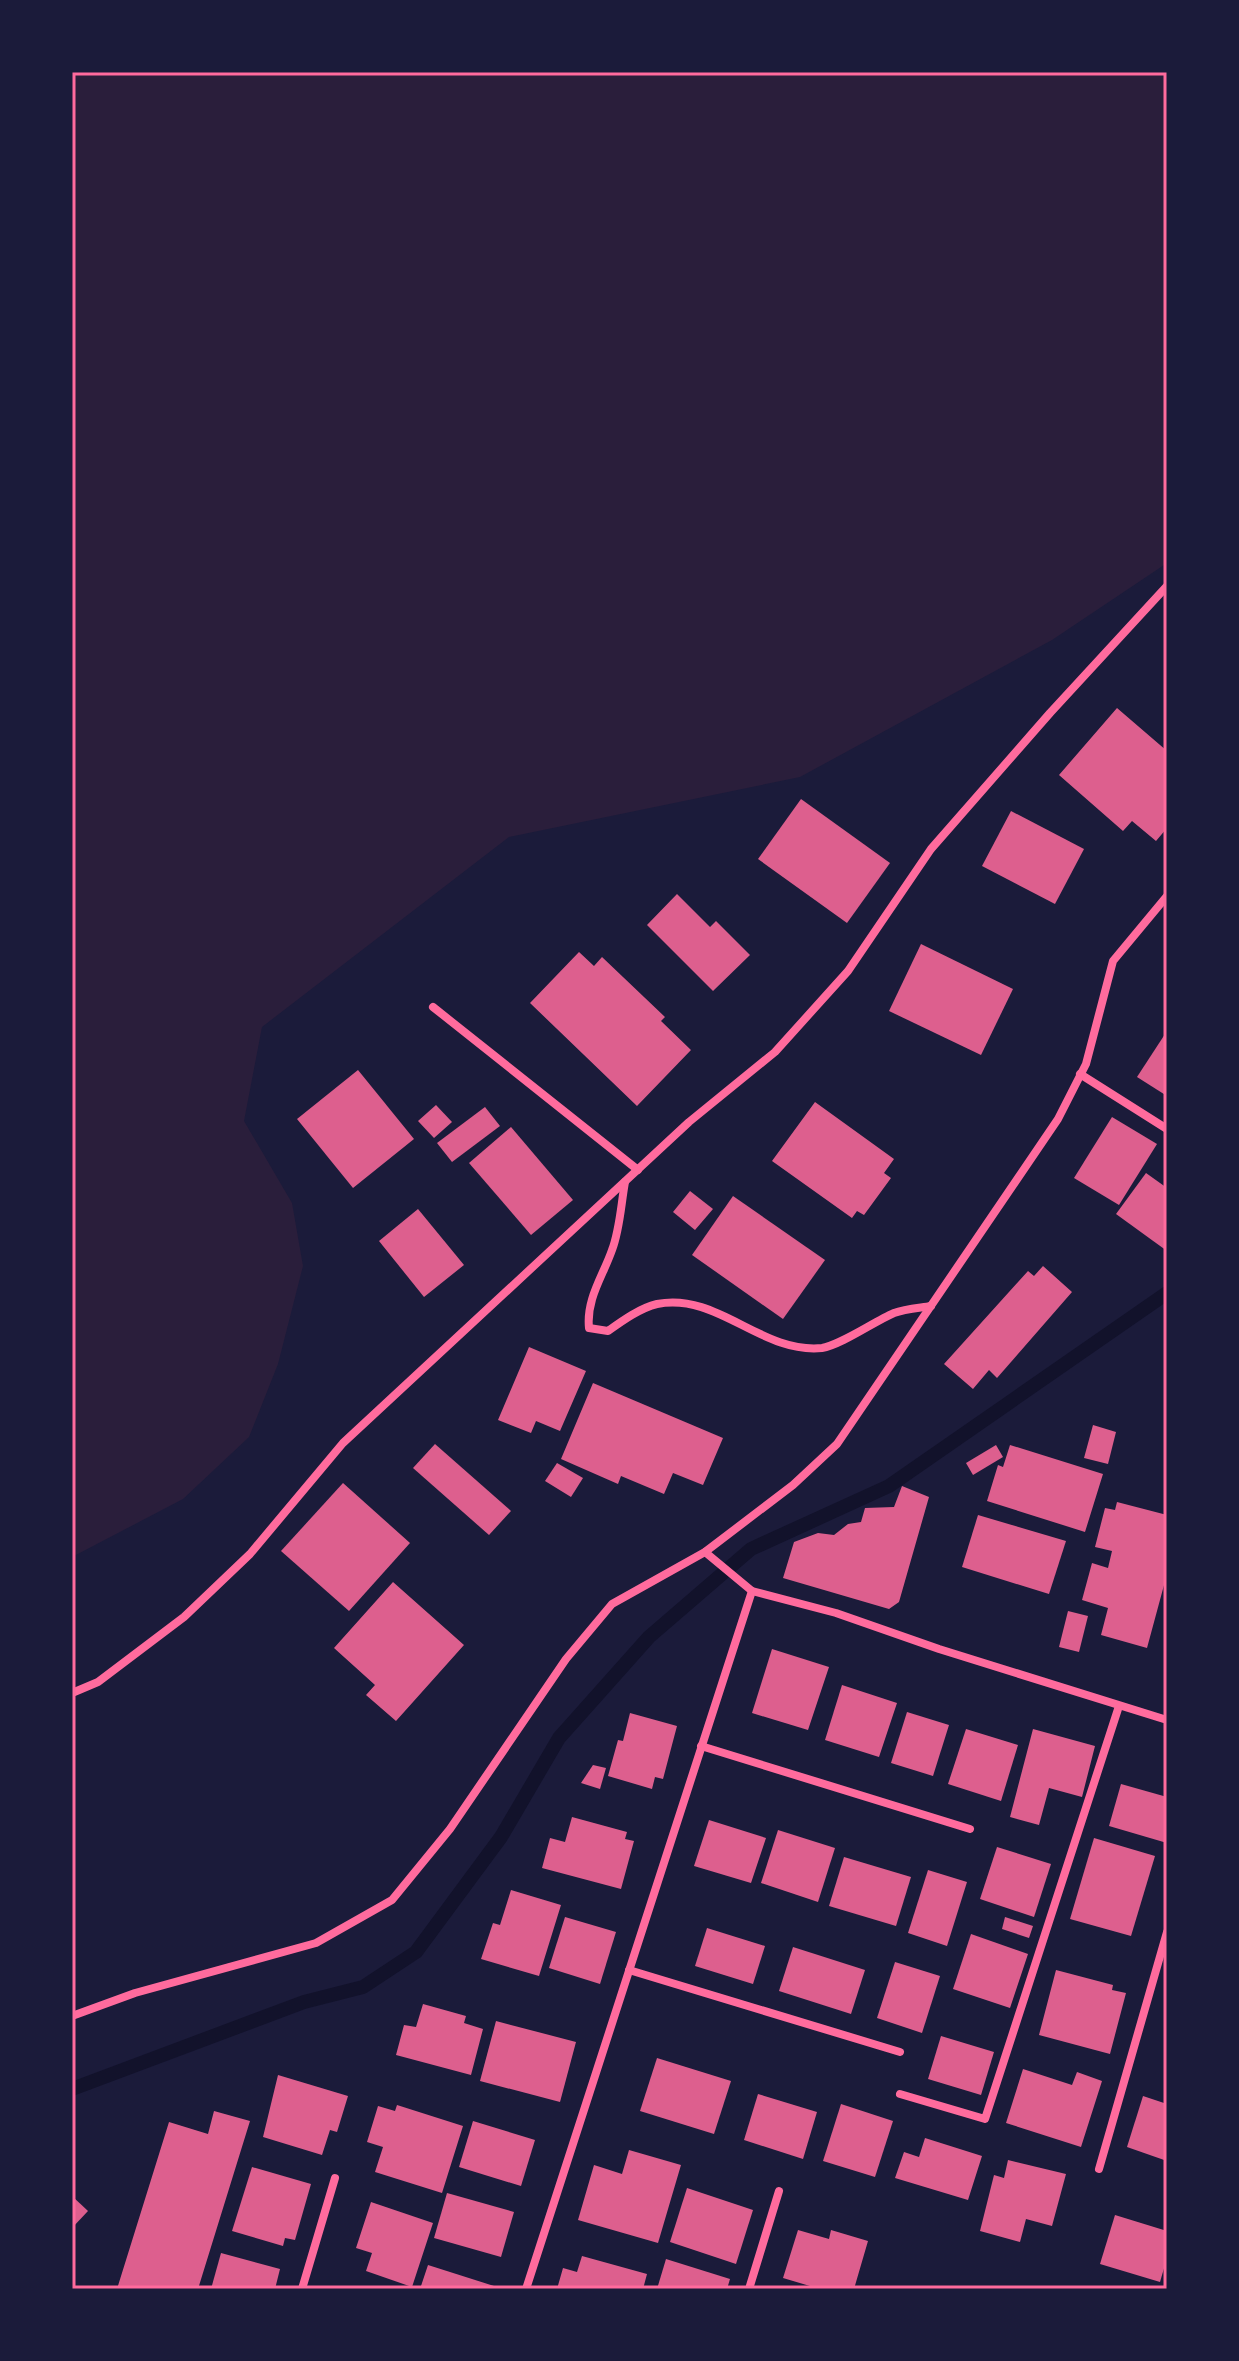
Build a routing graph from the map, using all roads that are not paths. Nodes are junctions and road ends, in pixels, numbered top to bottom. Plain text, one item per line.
1 (1167, 586) edge
2 (1167, 896) edge
3 (433, 1007) dead end
4 (1080, 1074) junction
5 (1167, 1129) edge
6 (638, 1170) junction
7 (626, 1181) junction
8 (931, 1306) junction
9 (705, 1552) junction
10 (752, 1591) junction
11 (72, 1693) edge
12 (1119, 1706) junction
13 (1167, 1720) edge
14 (701, 1746) junction
15 (970, 1829) dead end
16 (1167, 1932) edge
17 (629, 1970) junction
18 (72, 2016) edge
19 (900, 2052) dead end
20 (900, 2094) dead end
21 (1099, 2169) dead end
22 (335, 2178) dead end
23 (779, 2191) dead end
24 (302, 2289) edge
25 (526, 2289) edge
26 (749, 2289) edge

1 - 6 street
2 - 4 street
3 - 6 street
4 - 5 street
4 - 8 street
6 - 7 street
7 - 8 street
7 - 11 street
8 - 9 street
9 - 10 street
9 - 18 street
10 - 12 street
10 - 14 street
12 - 13 street
12 - 20 street
14 - 15 street
14 - 17 street
16 - 21 street
17 - 19 street
17 - 25 street
22 - 24 street
23 - 26 street

